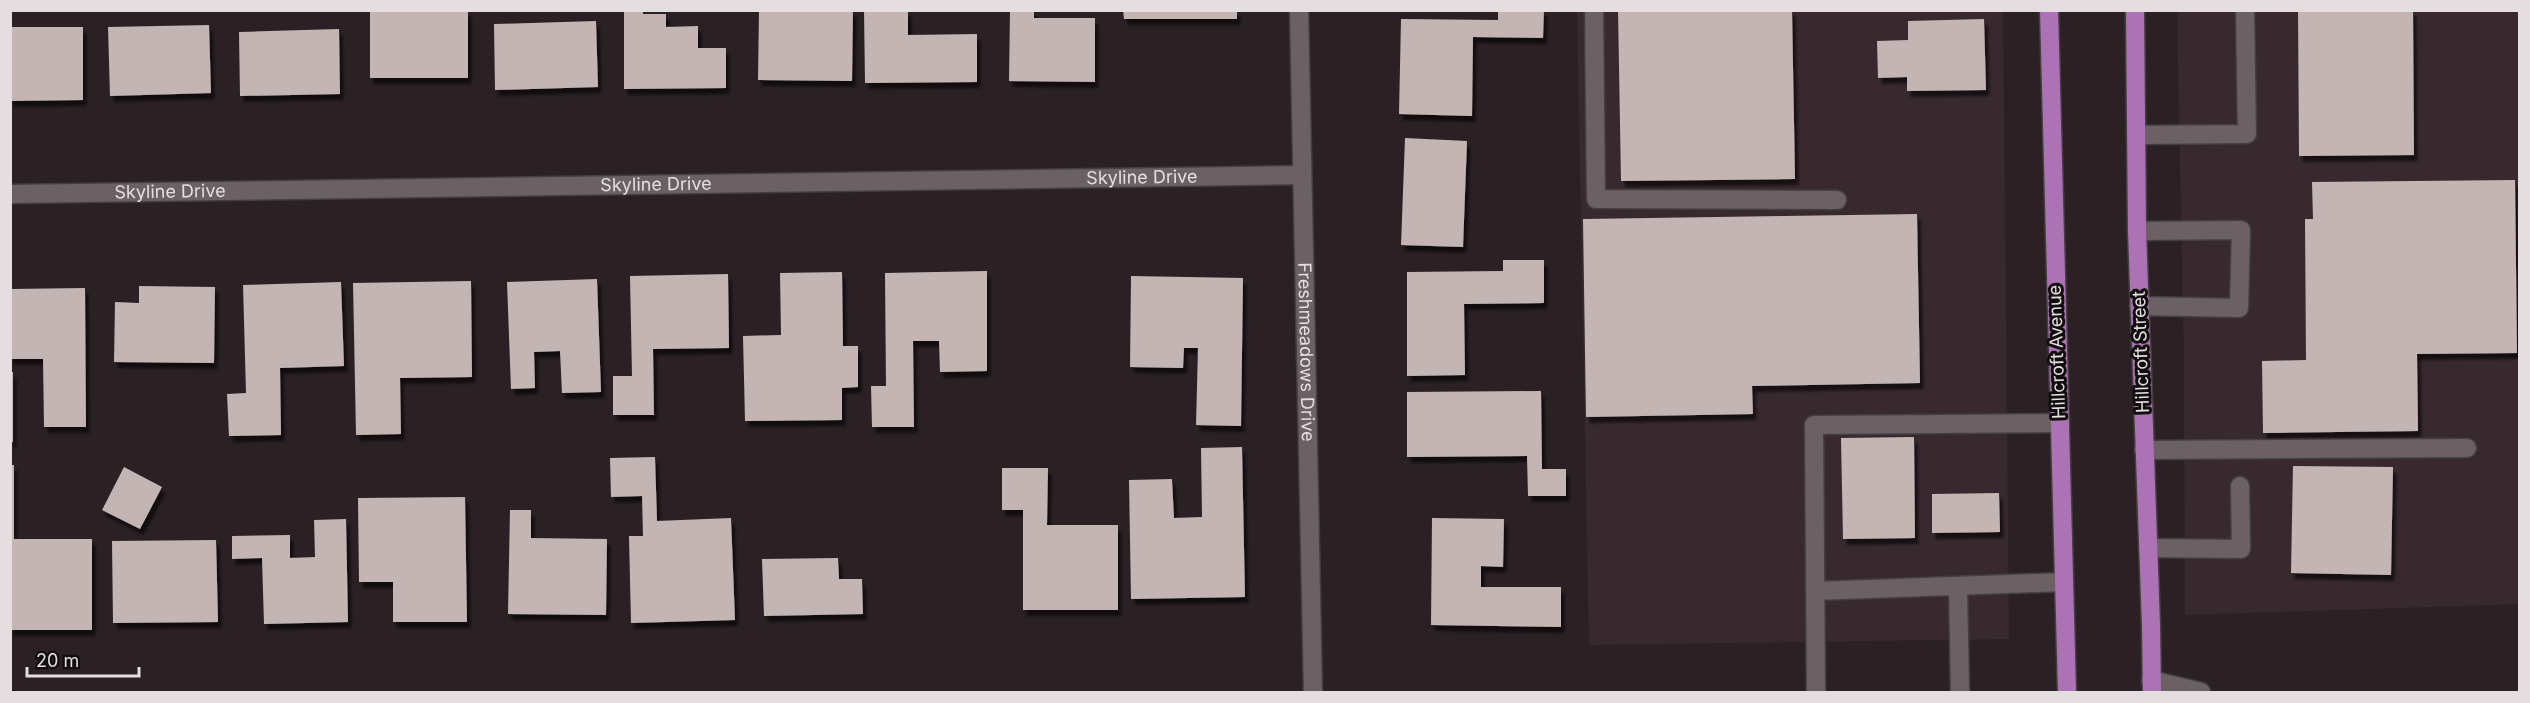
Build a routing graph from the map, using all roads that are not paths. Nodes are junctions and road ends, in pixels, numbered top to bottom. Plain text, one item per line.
1 (1299, 10) edge
2 (1594, 10) edge
3 (2049, 10) edge
4 (2135, 10) edge
5 (2245, 10) edge
6 (2136, 135) junction
7 (1301, 175) junction
8 (10, 194) edge
9 (1837, 200) dead end
10 (2137, 231) junction
11 (2139, 306) junction
12 (2060, 423) junction
13 (2467, 448) dead end
14 (2144, 450) junction
15 (2240, 486) dead end
16 (2148, 548) junction
17 (2064, 582) junction
18 (1958, 586) junction
19 (1815, 591) junction
20 (2151, 686) edge
21 (1312, 693) edge
22 (1816, 693) edge
23 (1960, 693) edge
24 (2067, 693) edge
25 (2201, 693) edge

1 - 7 street, Freshmeadows Drive
2 - 9 street
3 - 12 main road, Hillcroft Avenue
4 - 6 main road, Hillcroft Street
5 - 6 street
6 - 10 main road, Hillcroft Street
7 - 8 street, Skyline Drive
7 - 21 street, Freshmeadows Drive
10 - 11 main road, Hillcroft Street
10 - 11 street
11 - 14 main road, Hillcroft Street
12 - 17 main road, Hillcroft Avenue
12 - 19 street
13 - 14 street
14 - 16 main road, Hillcroft Street
15 - 16 street
16 - 20 main road, Hillcroft Street
17 - 18 street
17 - 24 main road, Hillcroft Avenue
18 - 19 street
18 - 23 street
19 - 22 street
20 - 25 street

